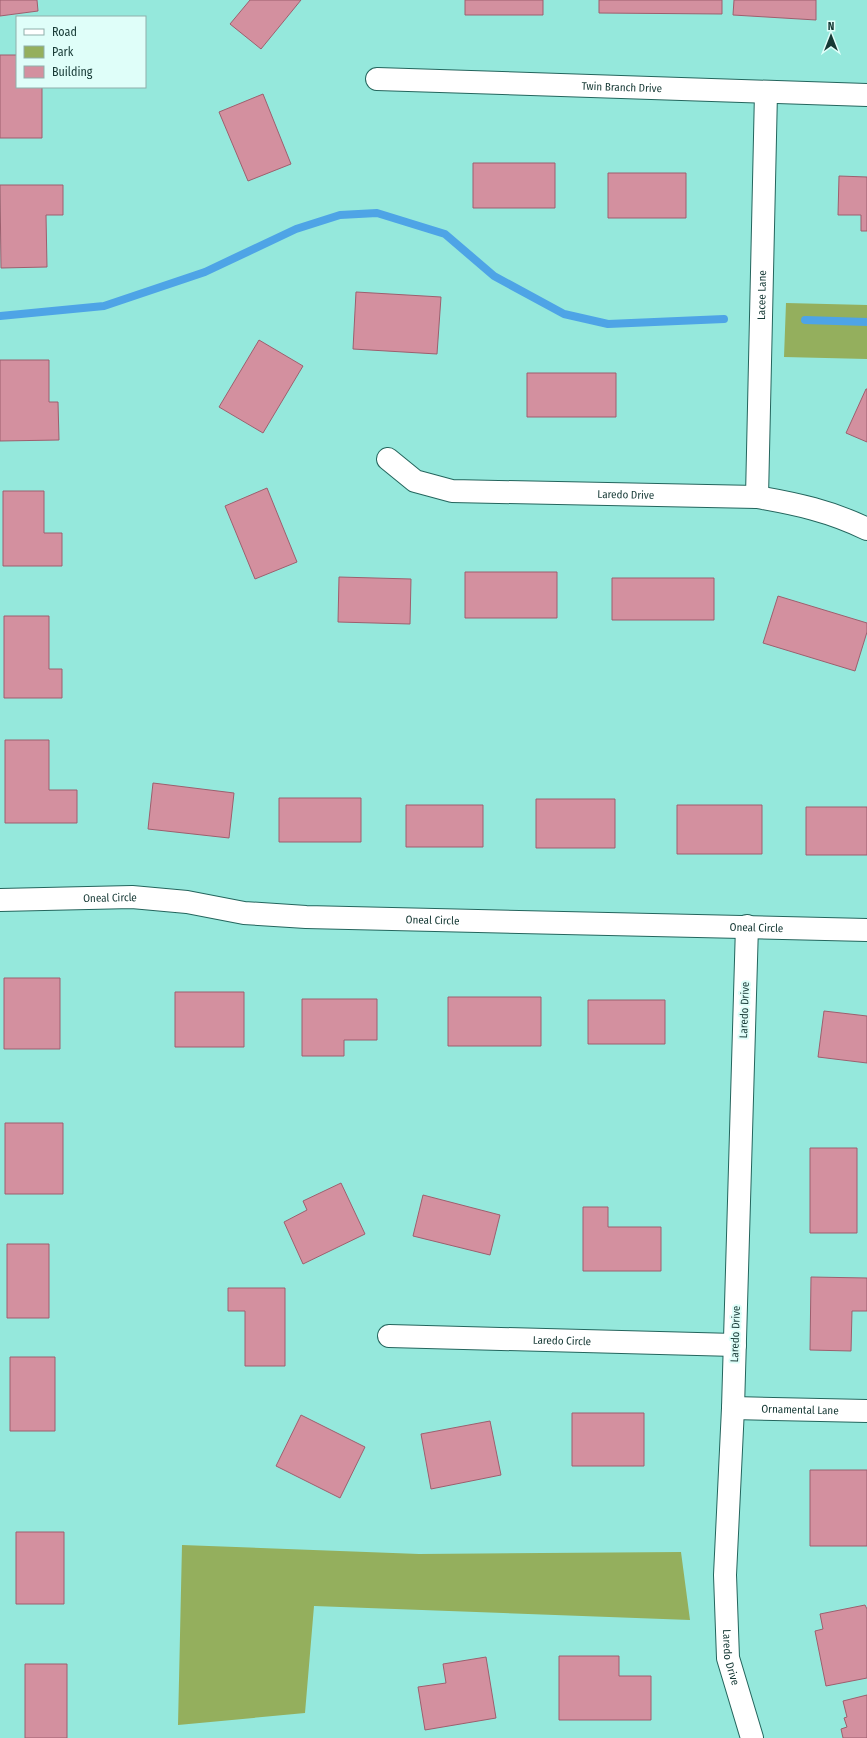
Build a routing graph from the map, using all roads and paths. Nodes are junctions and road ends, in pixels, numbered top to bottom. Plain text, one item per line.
1 (377, 79) dead end
2 (766, 92) junction
3 (867, 94) edge
4 (388, 459) dead end
5 (757, 497) junction
6 (867, 529) edge
7 (0, 900) edge
8 (747, 926) junction
9 (867, 930) edge
10 (390, 1336) dead end
11 (735, 1345) junction
12 (733, 1408) junction
13 (867, 1411) edge
14 (752, 1738) edge

1 - 2 street, Twin Branch Drive
2 - 3 street, Twin Branch Drive
2 - 5 street, Lacee Lane
4 - 5 street, Laredo Drive
5 - 6 street, Laredo Drive
7 - 8 street, Oneal Circle
8 - 9 street, Oneal Circle
8 - 11 street, Laredo Drive
10 - 11 street, Laredo Circle
11 - 12 street, Laredo Drive
12 - 13 street, Ornamental Lane
12 - 14 street, Laredo Drive

